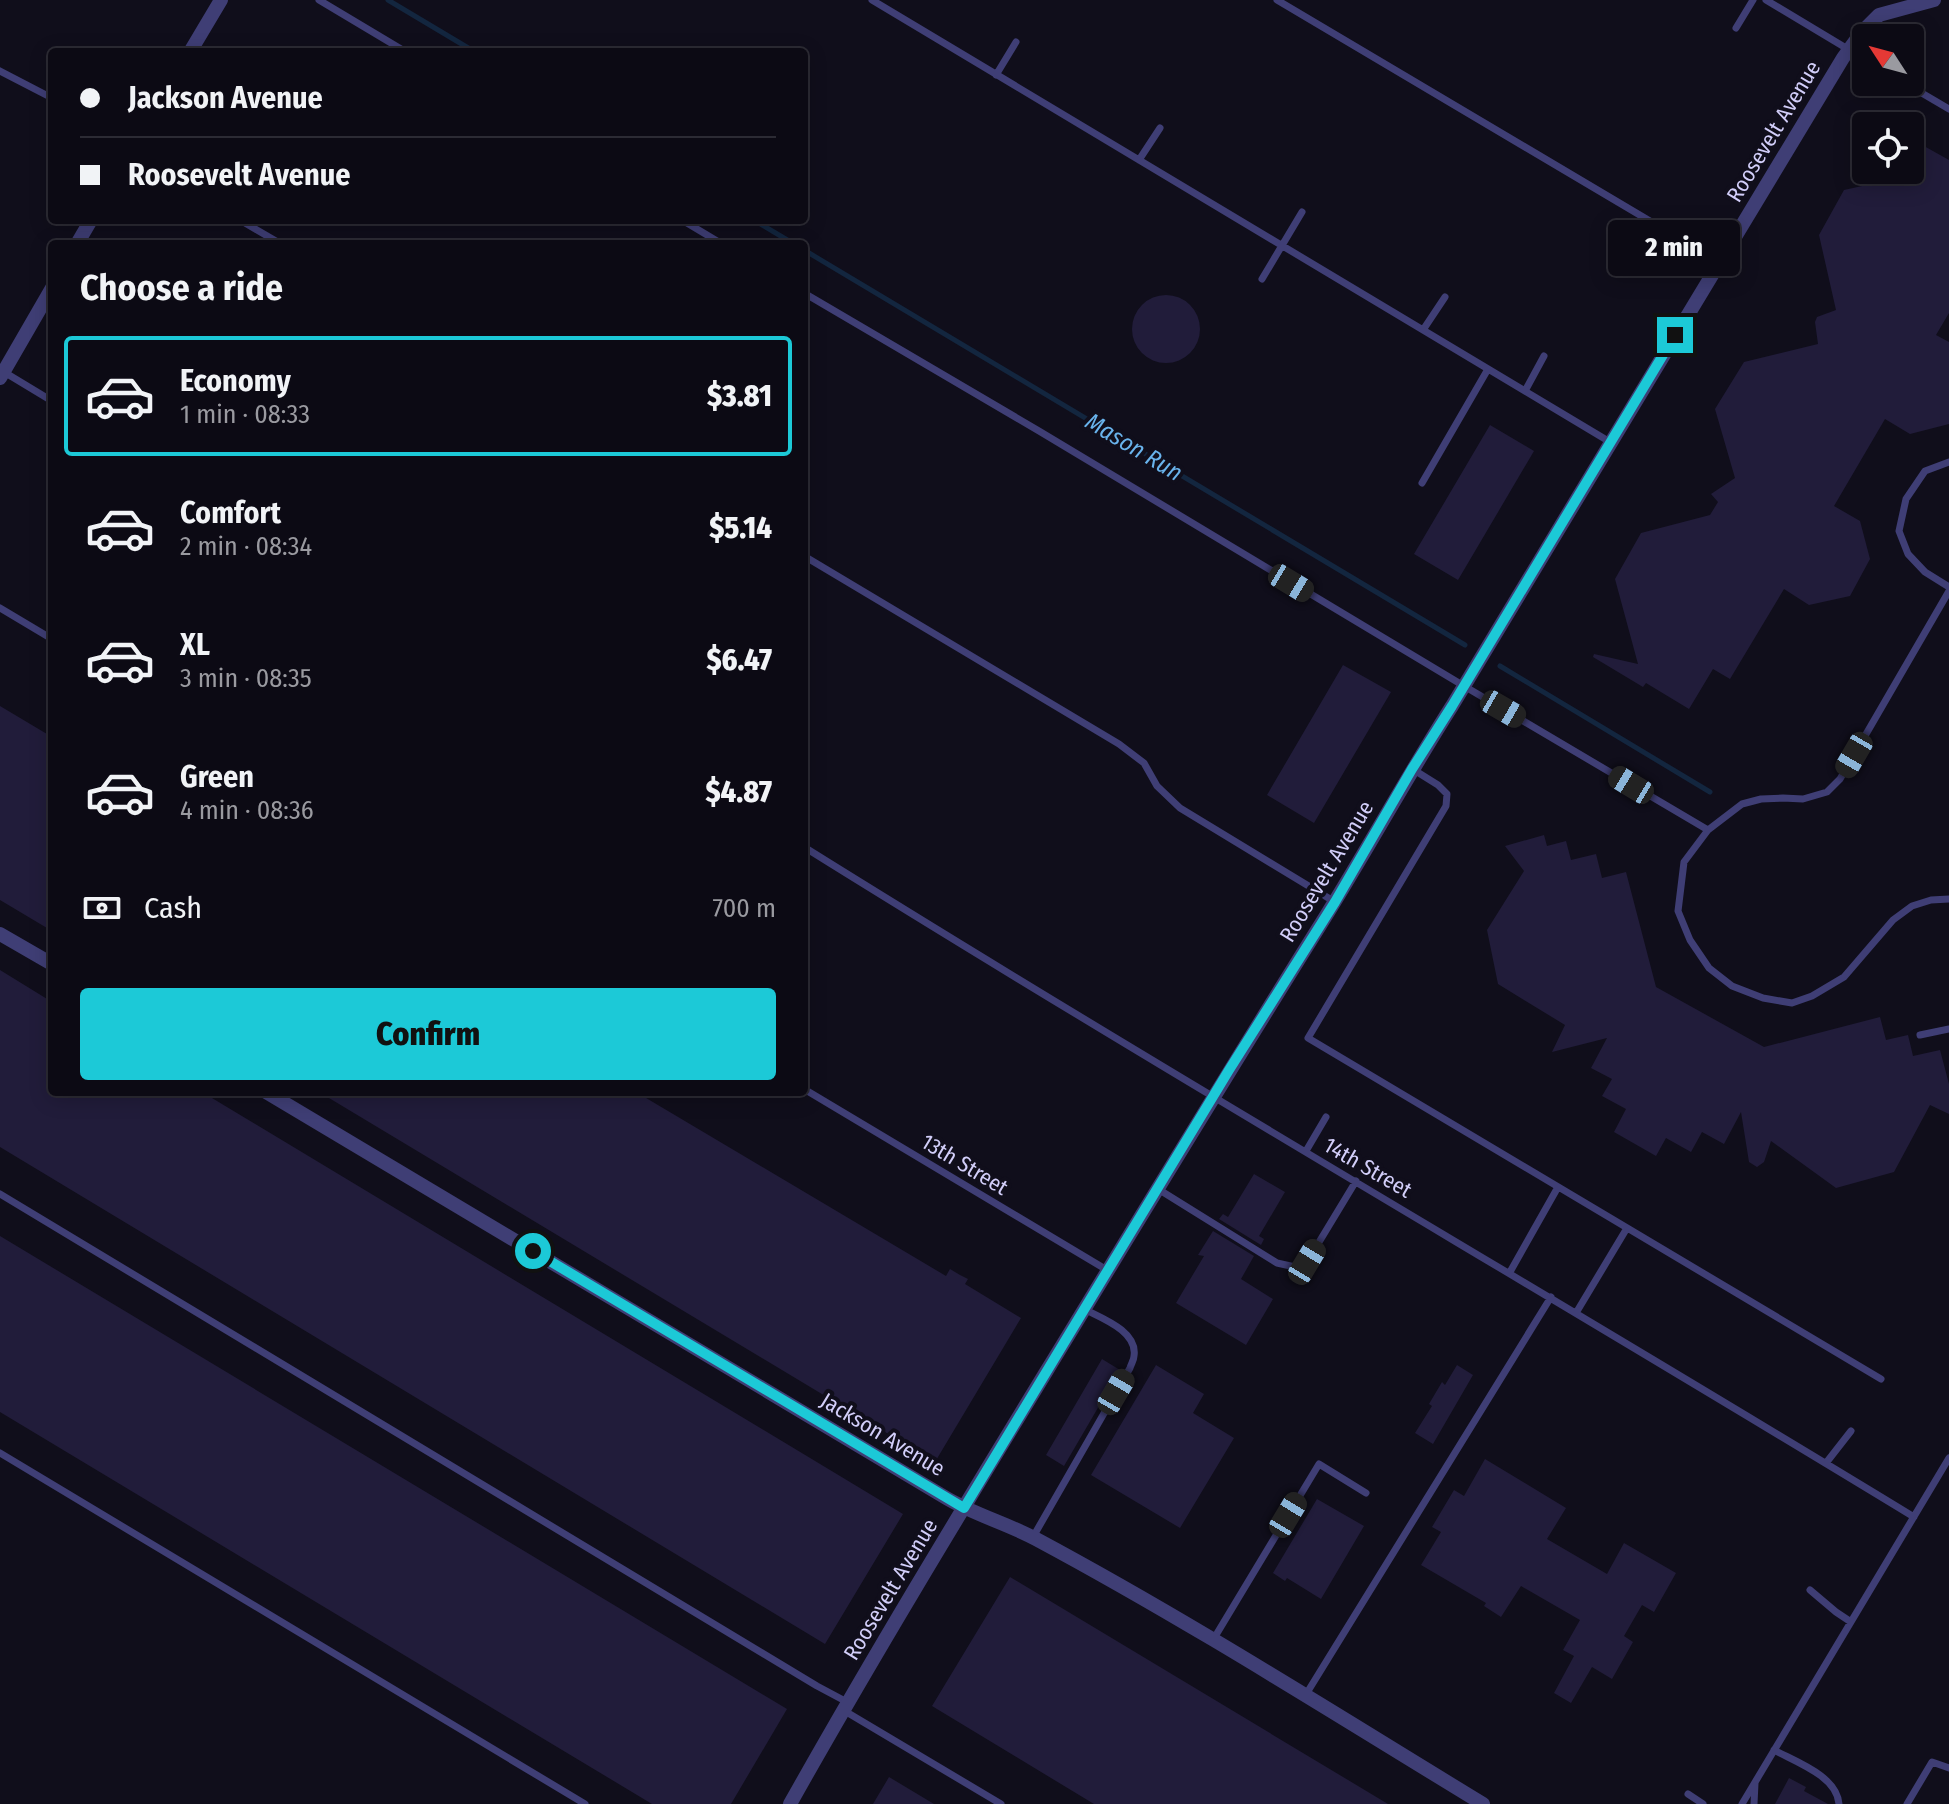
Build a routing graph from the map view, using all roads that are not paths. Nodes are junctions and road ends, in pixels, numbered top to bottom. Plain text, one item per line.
1 (221, 0) edge
2 (319, 0) edge
3 (872, 0) edge
4 (1277, 0) edge
5 (1753, 0) edge
6 (1766, 0) edge
7 (1934, 0) edge
8 (1736, 28) dead end
9 (1016, 42) dead end
10 (192, 48) edge
11 (399, 48) edge
12 (1849, 49) junction
13 (1852, 51) edge
14 (0, 71) edge
15 (996, 75) junction
16 (1924, 94) edge
17 (48, 96) edge
18 (1949, 109) edge
19 (1160, 128) dead end
20 (1139, 160) junction
21 (1302, 212) dead end
22 (247, 224) edge
23 (689, 224) edge
24 (274, 240) edge
25 (715, 240) edge
26 (1282, 246) junction
27 (1719, 262) junction
28 (1262, 279) dead end
29 (48, 295) edge
30 (808, 295) edge
31 (1445, 297) dead end
32 (1423, 330) junction
33 (1544, 356) dead end
34 (1488, 369) junction
35 (2, 375) edge
36 (1525, 391) junction
37 (48, 399) edge
38 (1610, 442) junction
39 (1949, 462) edge
40 (1422, 483) dead end
41 (808, 558) edge
42 (1949, 589) edge
43 (0, 608) edge
44 (48, 637) edge
45 (1464, 686) junction
46 (1412, 769) junction
47 (1708, 830) junction
48 (808, 849) edge
49 (1949, 899) edge
50 (1335, 902) junction
51 (0, 934) edge
52 (48, 962) edge
53 (1949, 1029) edge
54 (1920, 1035) dead end
55 (808, 1091) edge
56 (273, 1096) edge
57 (1213, 1096) junction
58 (1326, 1117) dead end
59 (1306, 1151) junction
60 (1356, 1181) junction
61 (1558, 1187) junction
62 (1157, 1188) junction
63 (0, 1194) edge
64 (1627, 1228) junction
65 (1107, 1270) junction
66 (1510, 1272) junction
67 (1551, 1297) junction
68 (1084, 1309) junction
69 (1576, 1313) junction
70 (1881, 1379) dead end
71 (1851, 1431) dead end
72 (0, 1453) edge
73 (1949, 1458) edge
74 (1826, 1463) junction
75 (1366, 1493) dead end
76 (964, 1508) junction
77 (1914, 1517) junction
78 (1033, 1537) junction
79 (1810, 1590) dead end
80 (1851, 1622) junction
81 (1213, 1640) junction
82 (1305, 1696) junction
83 (845, 1706) junction
84 (1774, 1750) junction
85 (1949, 1768) edge
86 (1755, 1781) junction
87 (1688, 1794) dead end
88 (585, 1804) edge
89 (790, 1804) edge
90 (1001, 1804) edge
91 (1483, 1804) edge
92 (1703, 1804) edge
93 (1742, 1804) edge
94 (1754, 1804) edge
95 (1839, 1804) edge
96 (1907, 1804) edge

1 - 10 street
2 - 11 lane
3 - 15 lane
4 - 27 lane
5 - 8 lane
6 - 12 lane
7 - 12 street, Roosevelt Avenue
9 - 15 lane
12 - 13 lane
12 - 27 street, Roosevelt Avenue
14 - 17 lane
15 - 20 lane
16 - 18 lane
19 - 20 lane
20 - 26 lane
21 - 26 lane
22 - 24 lane
23 - 25 lane
26 - 28 lane
26 - 32 lane
27 - 38 street, Roosevelt Avenue
29 - 35 street
30 - 45 lane
31 - 32 lane
32 - 34 lane
33 - 36 lane
34 - 36 lane
34 - 40 lane
35 - 37 lane
36 - 38 lane
38 - 45 street, Roosevelt Avenue
39 - 42 lane
41 - 50 lane
42 - 47 lane
43 - 44 lane
45 - 46 street, Roosevelt Avenue
45 - 47 lane
46 - 50 street, Roosevelt Avenue
46 - 61 lane
47 - 49 lane
48 - 57 lane, 14th Street
50 - 57 street, Roosevelt Avenue
51 - 52 street
53 - 54 lane
55 - 65 lane, 13th Street
56 - 76 street, Jackson Avenue
57 - 59 lane, 14th Street
57 - 62 street, Roosevelt Avenue
58 - 59 lane
59 - 60 lane, 14th Street
60 - 62 lane
60 - 66 lane, 14th Street
61 - 64 lane
61 - 66 lane
62 - 65 street, Roosevelt Avenue
63 - 83 lane
64 - 69 lane
64 - 70 lane
65 - 68 street, Roosevelt Avenue
66 - 67 lane, 14th Street
67 - 69 lane, 14th Street
67 - 82 lane
68 - 76 street, Roosevelt Avenue
68 - 78 lane
69 - 74 lane, 14th Street
71 - 74 lane
72 - 88 lane
73 - 77 lane
74 - 77 lane, 14th Street
75 - 81 lane
76 - 78 street, Jackson Avenue
76 - 83 street, Roosevelt Avenue
77 - 80 lane
78 - 81 street, Jackson Avenue
79 - 80 lane
80 - 84 lane
81 - 82 street, Jackson Avenue
82 - 91 street, Jackson Avenue
83 - 89 street, Roosevelt Avenue
83 - 90 lane
84 - 86 lane
84 - 95 lane
85 - 96 lane
86 - 93 lane
86 - 94 lane
87 - 92 lane

